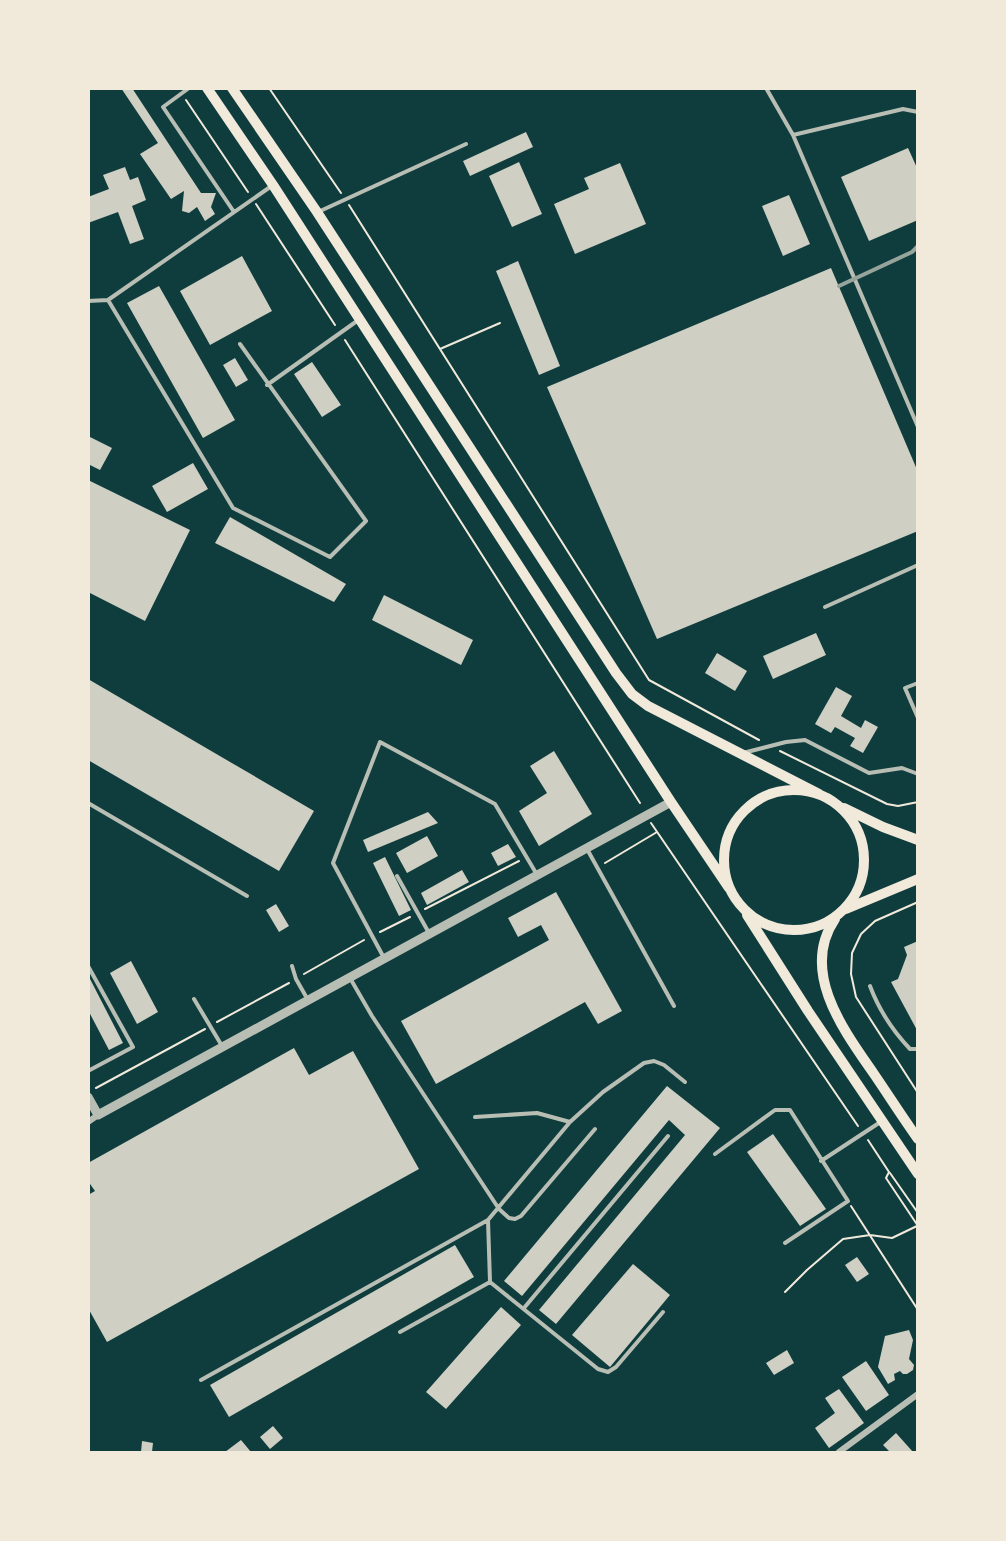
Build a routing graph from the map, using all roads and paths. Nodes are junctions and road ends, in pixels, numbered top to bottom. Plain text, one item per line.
1 (189, 88) edge
2 (207, 88) edge
3 (232, 88) edge
4 (269, 88) edge
5 (766, 88) edge
6 (184, 97) dead end
7 (918, 112) edge
8 (793, 135) junction
9 (466, 144) dead end
10 (241, 182) dead end
11 (273, 185) junction
12 (342, 194) dead end
13 (255, 203) dead end
14 (348, 204) dead end
15 (234, 212) junction
16 (317, 212) junction
17 (108, 300) junction
18 (88, 301) edge
19 (360, 318) junction
20 (500, 323) dead end
21 (336, 326) dead end
22 (343, 337) dead end
23 (240, 344) dead end
24 (440, 349) junction
25 (267, 385) junction
26 (918, 427) edge
27 (918, 565) edge
28 (825, 608) dead end
29 (918, 682) edge
30 (918, 718) edge
31 (754, 737) dead end
32 (781, 751) dead end
33 (739, 754) junction
34 (918, 774) edge
35 (819, 794) junction
36 (671, 802) junction
37 (918, 802) edge
38 (88, 803) edge
39 (640, 803) dead end
40 (836, 804) junction
41 (650, 821) dead end
42 (657, 832) junction
43 (918, 840) edge
44 (587, 848) junction
45 (527, 856) junction
46 (598, 867) junction
47 (538, 875) junction
48 (397, 876) dead end
49 (918, 879) edge
50 (729, 888) junction
51 (247, 896) dead end
52 (744, 910) junction
53 (417, 913) junction
54 (840, 913) junction
55 (430, 934) junction
56 (371, 936) junction
57 (384, 959) junction
58 (88, 966) edge
59 (292, 966) dead end
60 (350, 978) junction
61 (296, 979) junction
62 (870, 986) dead end
63 (194, 999) dead end
64 (308, 1000) junction
65 (674, 1006) dead end
66 (210, 1026) junction
67 (223, 1047) junction
68 (918, 1049) edge
69 (88, 1071) edge
70 (685, 1082) dead end
71 (96, 1088) dead end
72 (88, 1097) edge
73 (98, 1115) junction
74 (475, 1117) dead end
75 (883, 1120) junction
76 (88, 1122) edge
77 (570, 1122) junction
78 (857, 1125) dead end
79 (595, 1129) dead end
80 (668, 1136) dead end
81 (866, 1137) dead end
82 (918, 1139) edge
83 (715, 1154) dead end
84 (820, 1161) junction
85 (889, 1172) junction
86 (918, 1174) edge
87 (848, 1201) junction
88 (499, 1209) junction
89 (918, 1213) edge
90 (488, 1220) junction
91 (917, 1226) edge
92 (870, 1235) junction
93 (785, 1243) dead end
94 (490, 1282) junction
95 (785, 1292) dead end
96 (524, 1308) junction
97 (918, 1310) edge
98 (663, 1312) dead end
99 (400, 1332) dead end
100 (201, 1380) dead end
101 (918, 1394) edge
102 (839, 1452) edge

1 - 15 lane
2 - 11 main road
3 - 16 main road
4 - 12 path
5 - 8 lane
6 - 10 path
7 - 8 lane
8 - 26 lane
9 - 16 lane
11 - 15 lane
11 - 19 main road
13 - 21 path
14 - 24 path
15 - 17 lane
16 - 33 main road
17 - 18 lane
17 - 25 lane
19 - 25 lane
19 - 36 main road
20 - 24 path
22 - 39 path
23 - 25 lane
24 - 31 path
27 - 28 lane
29 - 30 lane
32 - 37 path
33 - 34 lane
33 - 35 main road
35 - 40 main road
35 - 50 main road
36 - 44 street
36 - 50 main road
38 - 51 lane
40 - 43 main road
40 - 54 main road
41 - 42 path
42 - 46 path
42 - 78 path
44 - 46 lane
44 - 47 street
45 - 47 lane
45 - 53 path
45 - 56 lane
46 - 65 lane
47 - 55 street
48 - 53 lane
49 - 54 main road
50 - 52 main road
52 - 54 main road
52 - 75 main road
53 - 55 lane
53 - 56 path
54 - 82 main road
55 - 57 street
56 - 57 lane
56 - 61 path
57 - 60 street
58 - 69 lane
59 - 61 lane
60 - 64 street
60 - 88 lane
61 - 64 lane
61 - 66 path
62 - 68 lane
63 - 66 lane
64 - 67 street
66 - 67 lane
66 - 71 path
67 - 73 street
70 - 77 lane
72 - 73 street
73 - 76 street
74 - 77 lane
75 - 84 lane
75 - 86 main road
77 - 88 lane
79 - 88 lane
80 - 96 lane
81 - 85 path
83 - 84 lane
84 - 87 lane
85 - 89 path
85 - 91 path
87 - 92 path
87 - 93 lane
88 - 90 lane
90 - 94 lane
90 - 100 lane
91 - 92 path
92 - 95 path
92 - 97 path
94 - 96 lane
94 - 99 lane
96 - 98 lane
101 - 102 street

